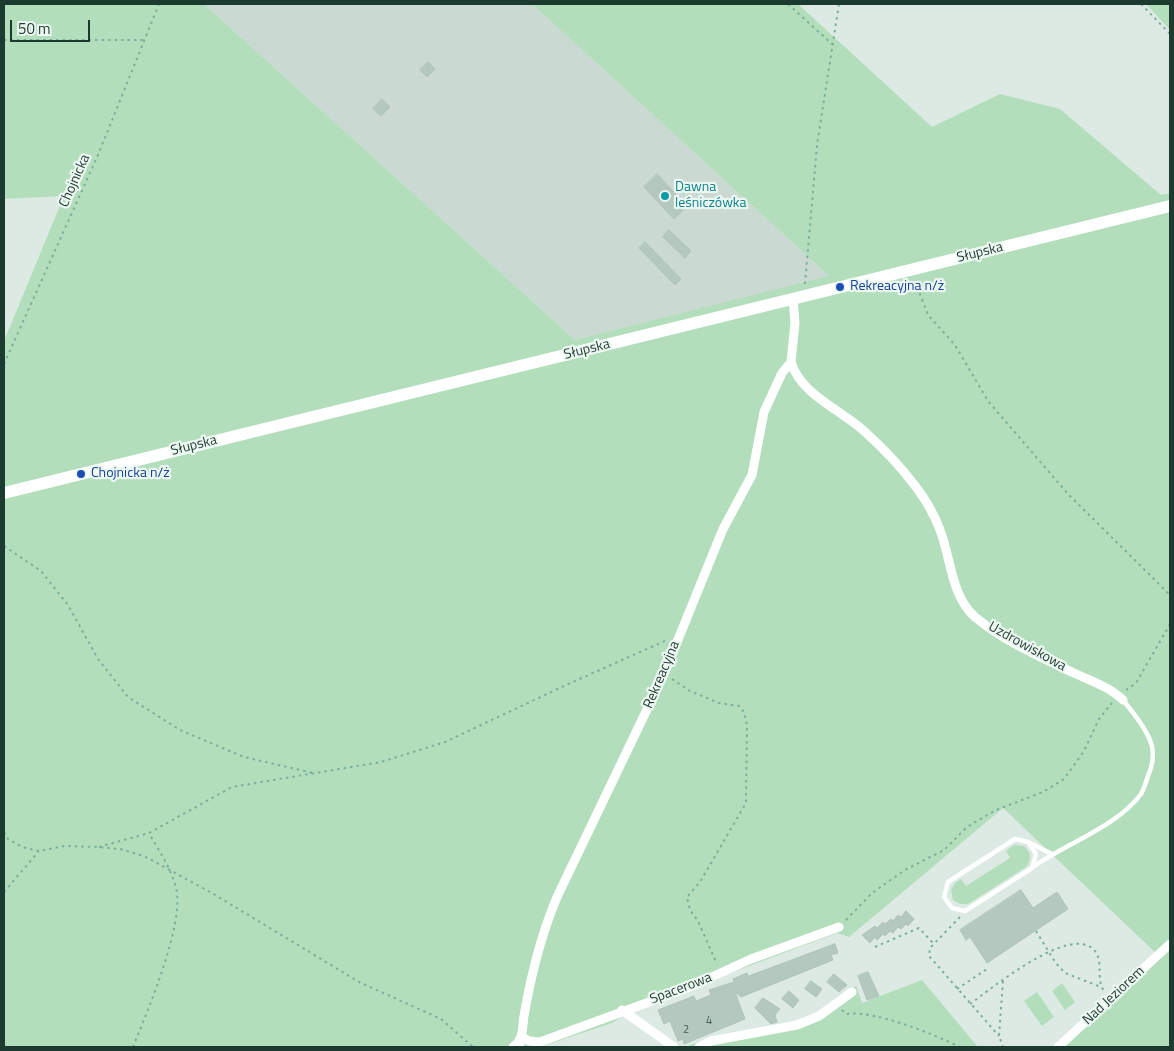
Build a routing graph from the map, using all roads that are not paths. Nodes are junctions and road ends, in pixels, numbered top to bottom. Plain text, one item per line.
1 (1170, 206) edge
2 (793, 299) junction
3 (791, 362) junction
4 (4, 493) edge
5 (1121, 698) joint
6 (1028, 842) junction
7 (1052, 854) junction
8 (1032, 868) junction
9 (839, 928) road end
10 (1170, 944) edge
11 (852, 992) dead end
12 (622, 1010) junction
13 (522, 1037) junction
14 (513, 1047) edge
15 (522, 1047) edge
16 (674, 1047) edge
17 (699, 1047) edge
18 (1058, 1047) edge

1 - 2 street, Słupska
2 - 3 street, Rekreacyjna
2 - 4 street, Słupska
3 - 5 street, Uzdrowiskowa
3 - 13 street, Rekreacyjna
5 - 7 lane, Uzdrowiskowa
6 - 7 lane
6 - 8 lane
6 - 8 lane, Uzdrowiskowa
7 - 8 lane, Uzdrowiskowa
9 - 12 street, Spacerowa
10 - 18 street, Nad Jeziorem
11 - 17 street
12 - 13 street, Spacerowa
12 - 16 street
13 - 14 street
13 - 15 lane

